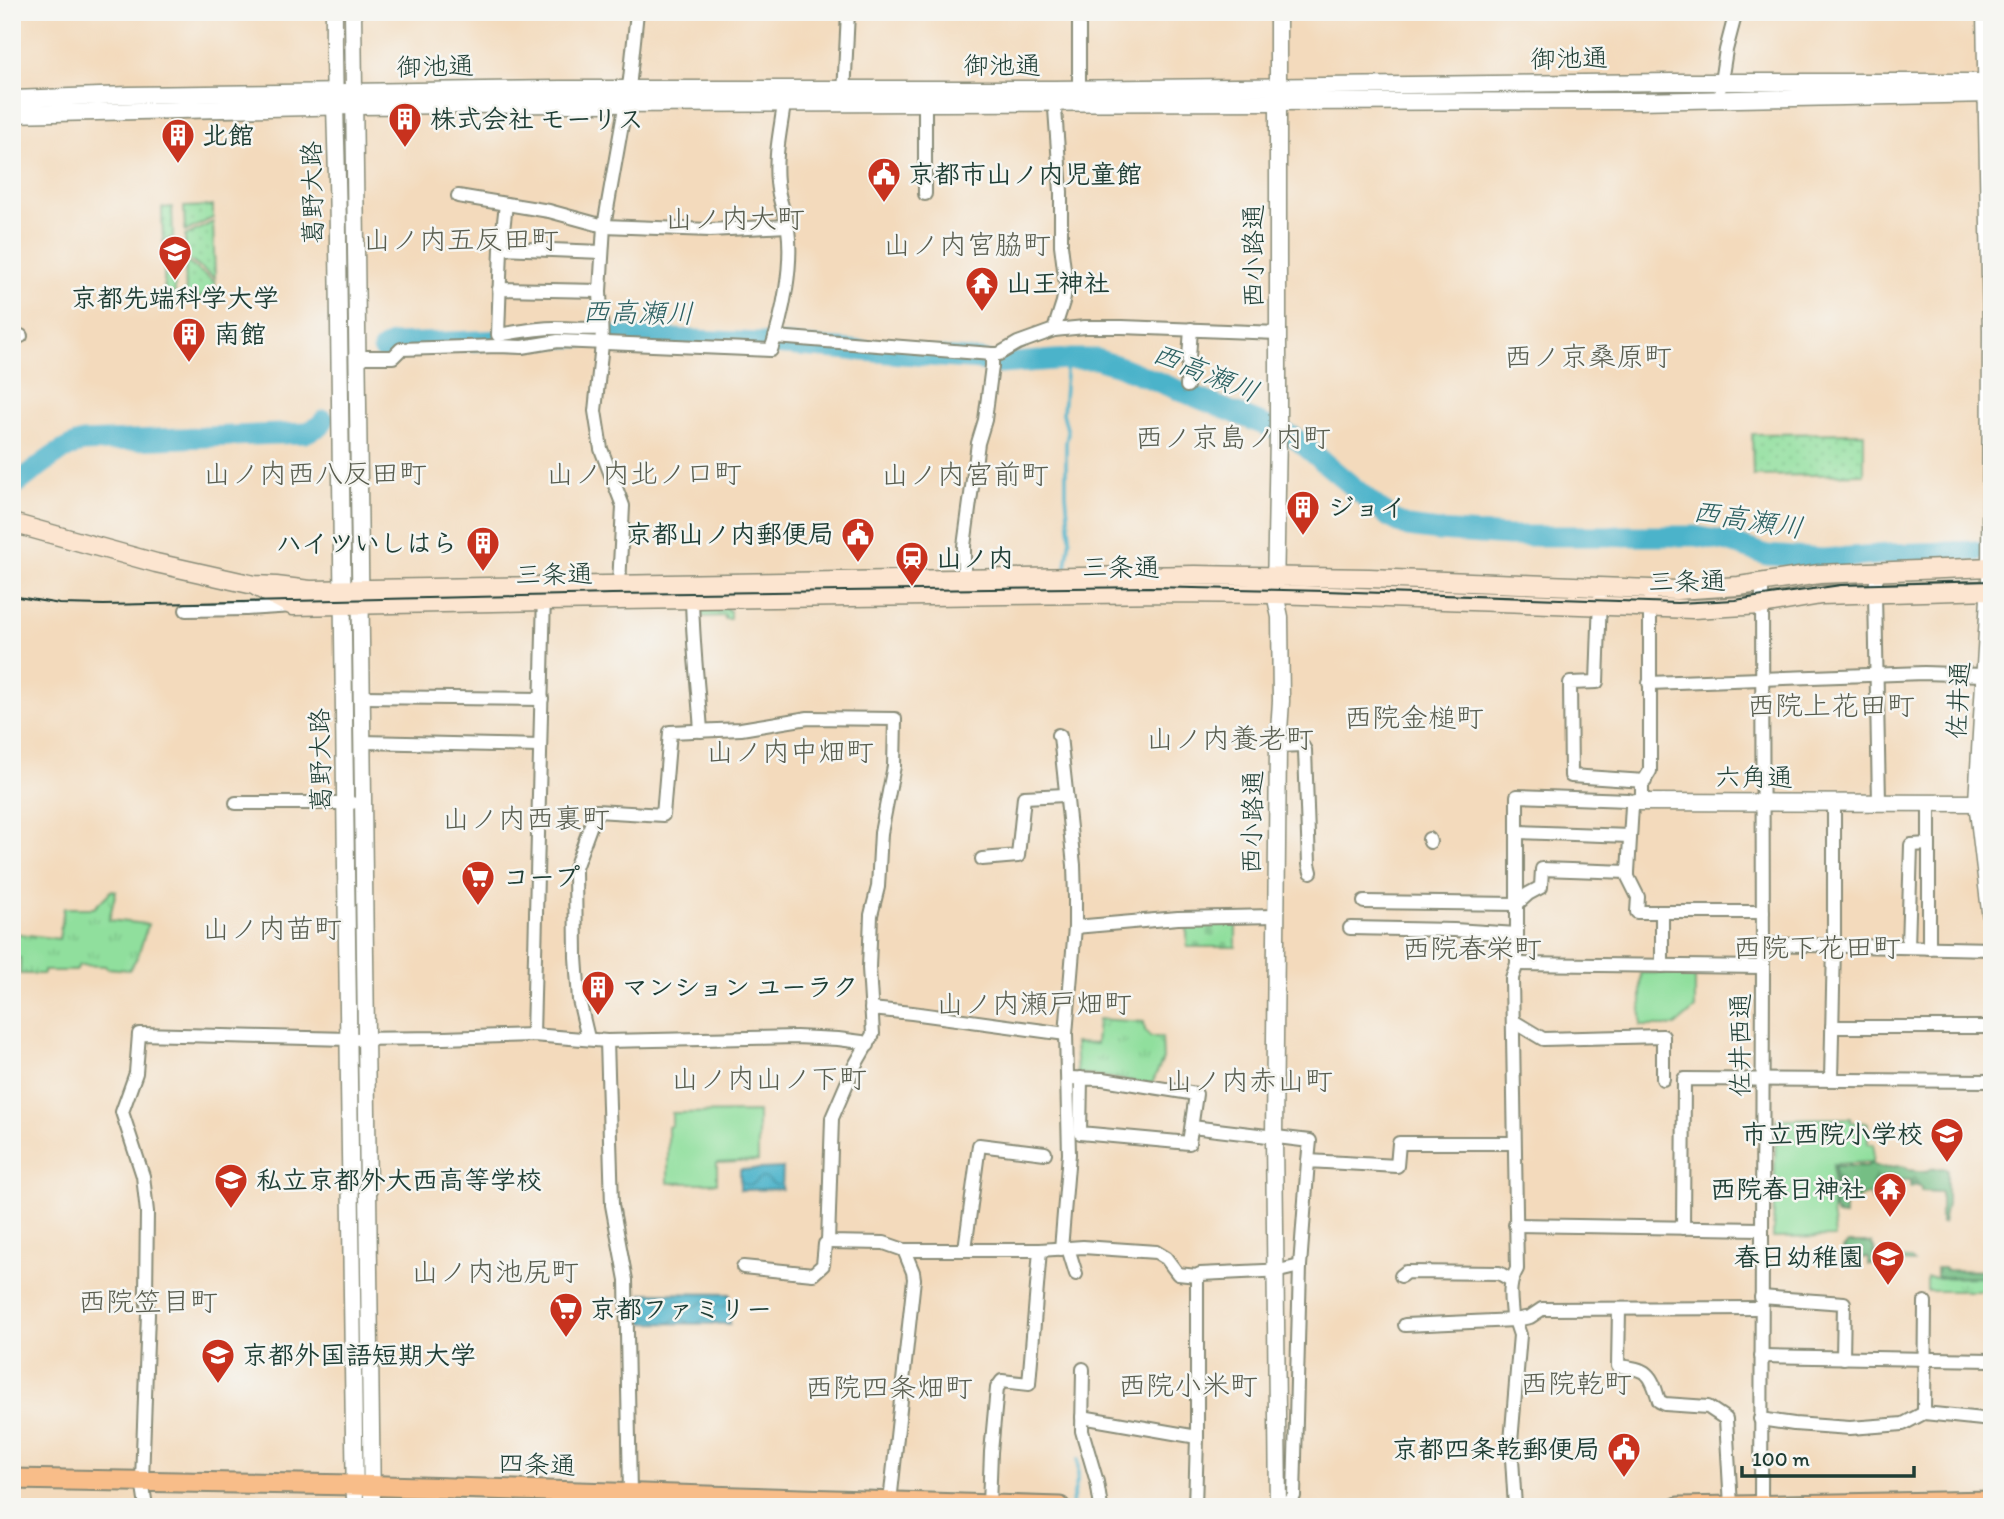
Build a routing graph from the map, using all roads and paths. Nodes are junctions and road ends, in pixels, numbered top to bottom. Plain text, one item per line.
1 (334, 12) edge
2 (352, 12) edge
3 (637, 12) edge
4 (848, 12) edge
5 (1079, 12) edge
6 (1278, 12) edge
7 (1736, 12) edge
8 (1985, 12) edge
9 (1721, 82) junction
10 (1989, 88) edge
11 (1278, 93) junction
12 (1079, 95) junction
13 (785, 96) junction
14 (844, 96) junction
15 (925, 96) junction
16 (1054, 96) junction
17 (626, 97) junction
18 (334, 99) junction
19 (354, 99) junction
20 (1720, 99) junction
21 (12, 100) edge
22 (12, 114) edge
23 (925, 194) dead end
24 (458, 196) dead end
25 (506, 204) junction
26 (1990, 217) edge
27 (604, 226) junction
28 (787, 226) junction
29 (501, 248) junction
30 (602, 252) junction
31 (499, 289) junction
32 (600, 291) junction
33 (601, 328) junction
34 (1191, 329) junction
35 (1054, 330) junction
36 (1991, 330) edge
37 (1278, 333) junction
38 (774, 341) junction
39 (602, 344) junction
40 (357, 358) junction
41 (992, 360) junction
42 (1186, 386) dead end
43 (12, 523) edge
44 (1991, 567) edge
45 (1877, 570) junction
46 (964, 580) junction
47 (1762, 583) junction
48 (619, 585) junction
49 (1275, 585) junction
50 (254, 586) junction
51 (1600, 587) junction
52 (1648, 589) junction
53 (1991, 590) edge
54 (692, 592) junction
55 (1875, 593) junction
56 (544, 594) junction
57 (360, 597) junction
58 (341, 598) junction
59 (1762, 604) junction
60 (293, 606) junction
61 (1600, 607) junction
62 (1651, 609) junction
63 (186, 610) dead end
64 (1988, 658) edge
65 (1877, 675) junction
66 (1983, 675) junction
67 (1763, 678) junction
68 (1649, 683) junction
69 (362, 697) junction
70 (542, 699) junction
71 (701, 731) junction
72 (1058, 735) dead end
73 (362, 742) junction
74 (540, 746) junction
75 (1278, 746) junction
76 (1645, 781) junction
77 (1065, 795) junction
78 (1636, 802) junction
79 (1762, 802) junction
80 (1834, 802) junction
81 (1879, 802) junction
82 (1929, 802) junction
83 (236, 803) dead end
84 (345, 803) junction
85 (363, 803) junction
86 (1984, 803) edge
87 (1517, 832) junction
88 (1630, 836) junction
89 (1929, 845) junction
90 (982, 859) dead end
91 (1988, 871) edge
92 (1311, 872) dead end
93 (1628, 872) junction
94 (1364, 902) dead end
95 (1517, 904) junction
96 (1662, 912) junction
97 (1763, 912) junction
98 (1275, 916) junction
99 (1991, 922) edge
100 (1075, 927) junction
101 (1350, 928) dead end
102 (1992, 928) edge
103 (1517, 934) junction
104 (1763, 944) junction
105 (1834, 946) junction
106 (1908, 947) junction
107 (1929, 948) junction
108 (1992, 949) edge
109 (1517, 964) junction
110 (1662, 966) junction
111 (1763, 967) junction
112 (348, 976) junction
113 (366, 976) junction
114 (871, 1009) junction
115 (1513, 1021) junction
116 (1832, 1027) junction
117 (1992, 1027) edge
118 (1066, 1034) junction
119 (533, 1035) junction
120 (588, 1038) junction
121 (349, 1039) junction
122 (367, 1039) junction
123 (607, 1041) junction
124 (868, 1045) junction
125 (1075, 1078) junction
126 (1663, 1079) dead end
127 (1762, 1079) junction
128 (1831, 1079) junction
129 (1992, 1081) edge
130 (1192, 1127) junction
131 (1274, 1136) junction
132 (1514, 1143) junction
133 (1045, 1153) dead end
134 (1308, 1161) junction
135 (1515, 1225) junction
136 (1683, 1228) junction
137 (1761, 1229) junction
138 (828, 1242) junction
139 (965, 1249) junction
140 (1065, 1249) junction
141 (904, 1250) junction
142 (1040, 1251) junction
143 (1300, 1266) junction
144 (743, 1267) dead end
145 (1275, 1271) junction
146 (1076, 1275) dead end
147 (1196, 1276) junction
148 (1401, 1276) dead end
149 (1511, 1280) junction
150 (1925, 1302) dead end
151 (1761, 1303) junction
152 (1619, 1309) junction
153 (1515, 1320) junction
154 (1405, 1325) dead end
155 (1761, 1356) junction
156 (1843, 1357) junction
157 (1924, 1359) junction
158 (1992, 1360) edge
159 (1083, 1369) dead end
160 (1924, 1413) junction
161 (1082, 1416) junction
162 (1760, 1419) junction
163 (1992, 1420) edge
164 (1198, 1437) junction
165 (12, 1479) edge
166 (142, 1480) junction
167 (363, 1485) junction
168 (631, 1500) edge
169 (1992, 1501) edge
170 (890, 1502) junction
171 (815, 1503) edge
172 (989, 1504) junction
173 (1923, 1505) edge
174 (1731, 1506) edge
175 (1761, 1506) edge
176 (146, 1507) edge
177 (355, 1507) edge
178 (372, 1507) edge
179 (1052, 1507) edge
180 (1060, 1507) edge
181 (1101, 1507) edge
182 (1195, 1507) edge
183 (1278, 1507) edge
184 (1286, 1507) edge
185 (1515, 1507) edge
186 (1678, 1507) edge

1 - 18 street, 葛野大路
2 - 19 street, 葛野大路
3 - 17 street
4 - 14 street
5 - 12 street
6 - 11 street, 西小路通
7 - 9 street
8 - 10 street, 佐井通
9 - 10 street, 御池通
9 - 11 street, 御池通
9 - 20 street
10 - 20 street, 御池通
10 - 26 street, 佐井通
11 - 12 street, 御池通
11 - 20 street, 御池通
11 - 37 street, 西小路通
12 - 16 street, 御池通
13 - 14 street, 御池通
13 - 17 street, 御池通
13 - 28 street
14 - 15 street, 御池通
15 - 16 street, 御池通
15 - 23 street
16 - 35 street
17 - 19 street, 御池通
17 - 27 street
18 - 19 street, 御池通
18 - 21 street, 御池通
18 - 22 street, 御池通
18 - 58 street, 葛野大路
19 - 40 street, 葛野大路
24 - 25 street
25 - 27 street
25 - 29 street
26 - 36 street, 佐井通
27 - 28 street
27 - 30 street
28 - 38 street
29 - 30 street
29 - 31 street
30 - 32 street
31 - 32 street
31 - 33 street
32 - 33 street
33 - 39 street
34 - 35 street
34 - 37 street
34 - 42 street
35 - 41 street
36 - 44 street, 佐井通
37 - 49 street, 西小路通
38 - 39 street
38 - 41 street
39 - 40 street
39 - 48 street
40 - 57 street, 葛野大路
41 - 46 street
43 - 50 main road, 三条通
44 - 45 main road, 三条通
44 - 53 street, 佐井通
45 - 47 main road, 三条通
45 - 55 street
46 - 49 main road, 三条通
46 - 54 main road, 三条通
47 - 52 main road, 三条通
47 - 59 street, 佐井西通
48 - 54 main road, 三条通
48 - 56 main road, 三条通
49 - 51 main road, 三条通
49 - 54 main road, 三条通
49 - 61 main road, 三条通
49 - 75 street, 西小路通
50 - 58 main road, 三条通
50 - 60 main road, 三条通
51 - 52 main road, 三条通
51 - 61 street
52 - 62 street
53 - 55 main road, 三条通
53 - 64 street, 佐井通
54 - 56 main road, 三条通
54 - 71 street
55 - 59 main road, 三条通
55 - 65 street
56 - 57 main road, 三条通
56 - 70 street
57 - 58 main road, 三条通
57 - 69 street, 葛野大路
58 - 60 main road, 三条通
58 - 84 street, 葛野大路
59 - 62 main road, 三条通
59 - 67 street, 佐井西通
60 - 63 street
61 - 62 main road, 三条通
61 - 76 street
62 - 68 street
64 - 66 street, 佐井通
65 - 66 street
65 - 67 street
65 - 81 street
66 - 86 street, 佐井通
67 - 68 street
67 - 79 street, 佐井西通
68 - 76 street
69 - 70 street
69 - 73 street, 葛野大路
70 - 74 street
71 - 114 street
71 - 120 street
72 - 77 street
73 - 74 street
73 - 85 street, 葛野大路
74 - 119 street
75 - 92 street
75 - 98 street, 西小路通
76 - 78 street
77 - 90 street
77 - 100 street
78 - 79 street, 六角通
78 - 87 street, 六角通
78 - 88 street
79 - 80 street, 六角通
79 - 97 street, 佐井西通
80 - 81 street, 六角通
80 - 105 street
81 - 82 street, 六角通
82 - 86 street, 六角通
82 - 89 street
83 - 84 street
84 - 85 street
84 - 112 street, 葛野大路
85 - 113 street, 葛野大路
86 - 91 street, 佐井通
87 - 88 street
87 - 95 street
88 - 93 street
89 - 106 street
89 - 107 street
91 - 99 street, 佐井通
93 - 95 street
93 - 96 street
94 - 95 street
95 - 103 street
96 - 97 street
96 - 110 street
97 - 104 street, 佐井西通
98 - 100 street
98 - 131 street, 西小路通
99 - 102 street, 佐井通
100 - 118 street
101 - 103 street
103 - 109 street
104 - 105 street
104 - 111 street, 佐井西通
105 - 106 street
105 - 116 street
106 - 107 street
107 - 108 street
109 - 110 street
109 - 115 street
110 - 111 street
111 - 127 street, 佐井西通
112 - 113 street
112 - 121 street, 葛野大路
113 - 122 street, 葛野大路
114 - 118 street
114 - 124 street
115 - 126 street
115 - 132 street
116 - 117 street
116 - 128 street
118 - 125 street
119 - 120 street
119 - 122 street
120 - 123 street
121 - 122 street
121 - 166 street
121 - 167 street, 葛野大路
122 - 167 street, 葛野大路
123 - 124 street
123 - 168 street
124 - 138 street
125 - 130 street
125 - 130 street
125 - 140 street
127 - 128 street
127 - 136 street
127 - 137 street, 佐井西通
128 - 129 street
130 - 131 street
131 - 134 street
131 - 145 street, 西小路通
132 - 134 street
132 - 135 street
133 - 139 street
134 - 143 street
135 - 136 street
135 - 149 street
136 - 137 street
137 - 151 street, 佐井西通
138 - 141 street
138 - 144 street
139 - 141 street
139 - 142 street
140 - 142 street
140 - 146 street
140 - 147 street
141 - 170 street
142 - 172 street
143 - 145 street
143 - 184 street
145 - 147 street
145 - 183 street, 西小路通
147 - 164 street
148 - 149 street
149 - 153 street
150 - 157 street
151 - 152 street
151 - 155 street, 佐井西通
151 - 156 street
152 - 153 street
152 - 174 street
153 - 154 street
153 - 185 street
155 - 156 street
155 - 162 street, 佐井西通
156 - 157 street
157 - 158 street
157 - 160 street
159 - 161 street
160 - 162 street
160 - 163 street
161 - 164 street
161 - 181 street
162 - 175 street, 佐井西通
164 - 182 street
165 - 166 main road, 四条通
166 - 167 main road, 四条通
166 - 176 street
167 - 168 main road, 四条通
167 - 177 street, 葛野大路
167 - 178 street, 葛野大路
168 - 171 main road, 四条通
169 - 173 main road
170 - 171 main road, 四条通
170 - 172 main road, 四条通
172 - 179 main road, 四条通
173 - 175 main road
174 - 175 main road
174 - 186 main road
179 - 180 main road, 四条通

